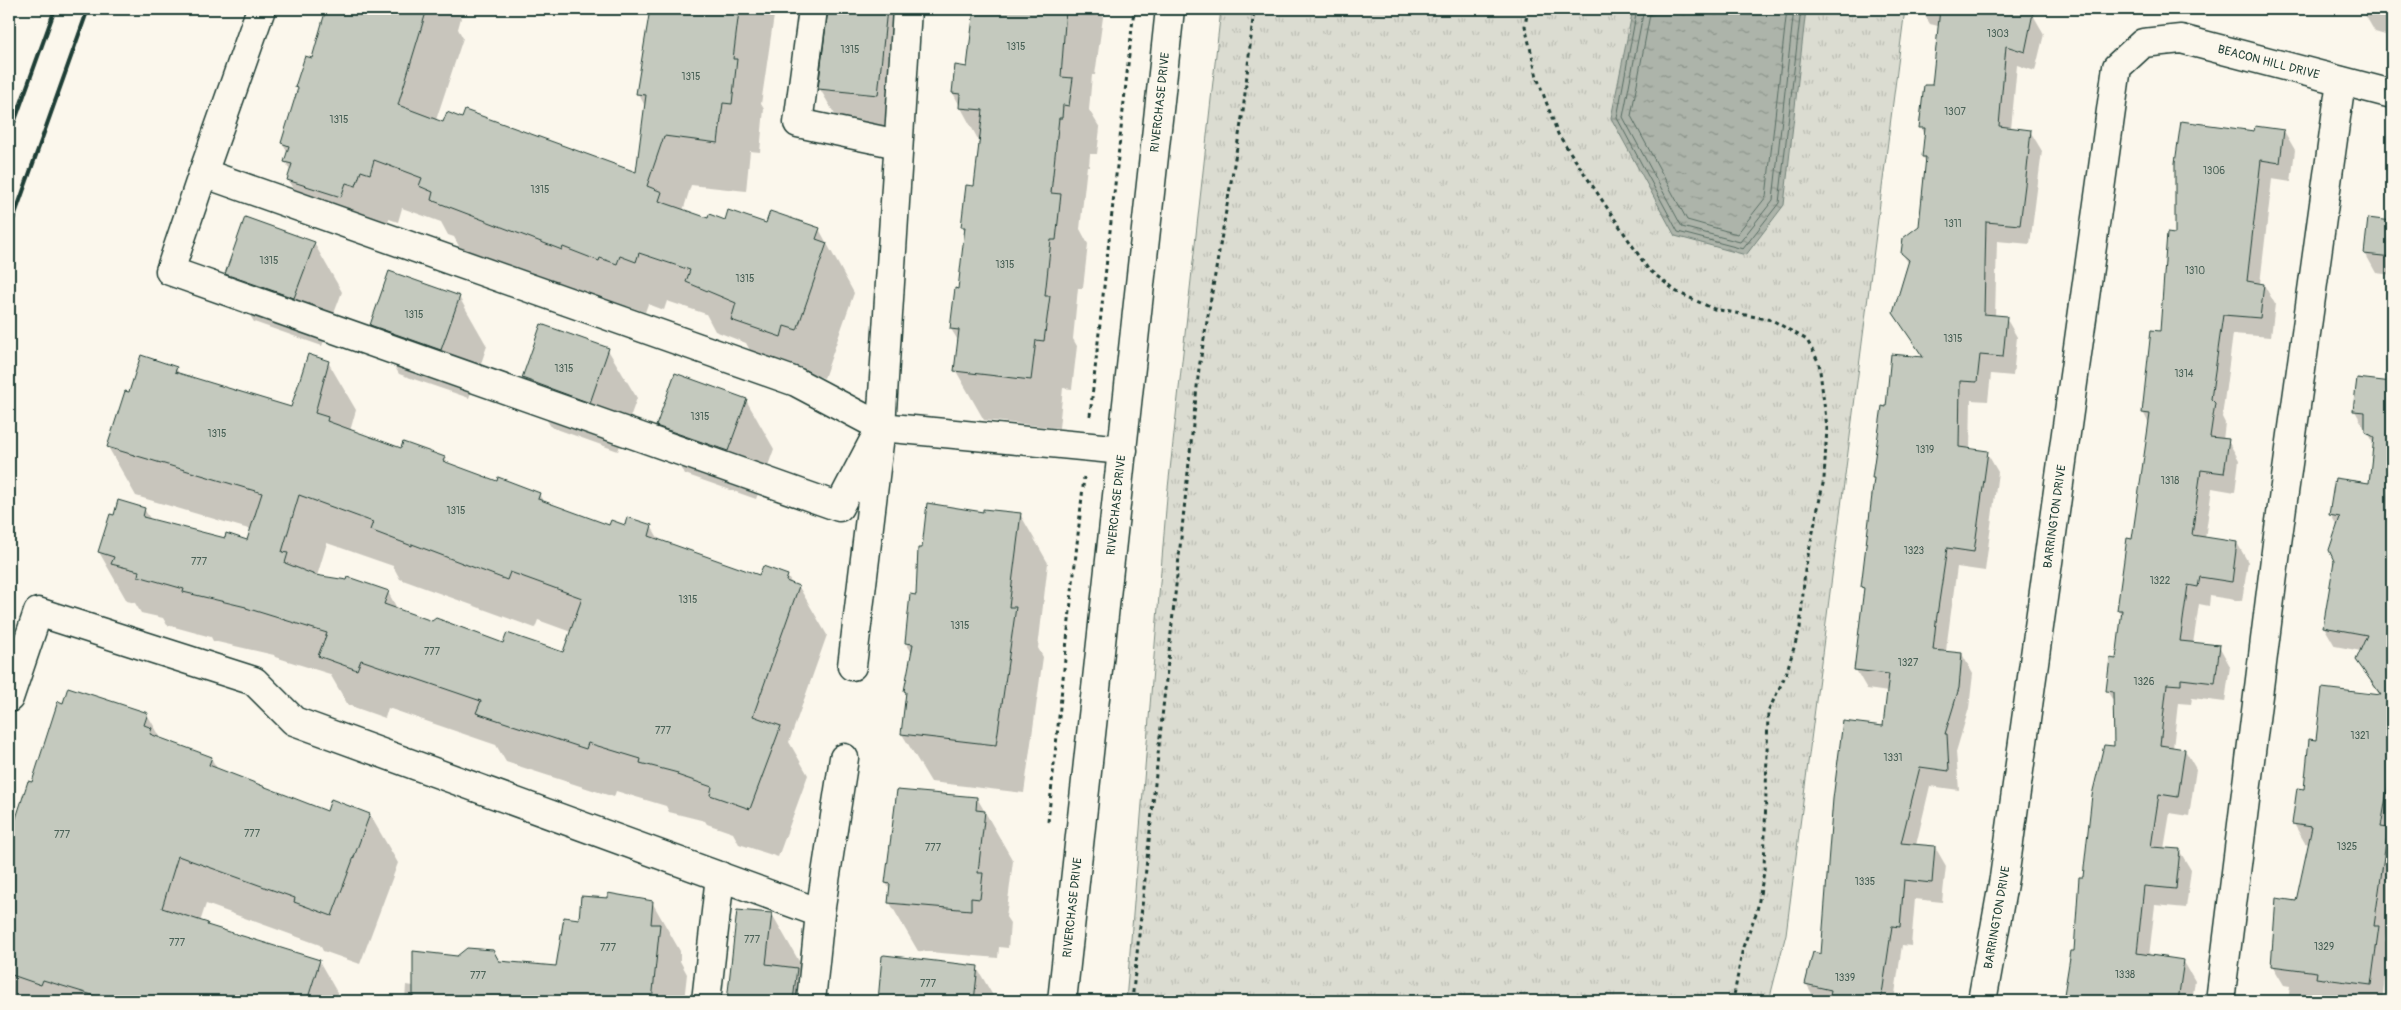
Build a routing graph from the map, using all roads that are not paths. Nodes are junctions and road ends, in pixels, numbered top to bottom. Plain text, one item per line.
1 (261, 9) edge
2 (813, 9) edge
3 (907, 9) edge
4 (1170, 9) edge
5 (2143, 43) joint
6 (2341, 81) junction
7 (2392, 94) edge
8 (898, 144) junction
9 (203, 172) junction
10 (881, 428) junction
11 (1123, 450) junction
12 (852, 666) dead end
13 (9, 698) edge
14 (844, 758) dead end
15 (720, 876) junction
16 (820, 913) junction
17 (706, 1001) edge
18 (811, 1001) edge
19 (1062, 1001) edge
20 (1982, 1001) edge
21 (2220, 1001) edge

1 - 9 street
2 - 8 street
3 - 8 street
4 - 11 street, RIVERCHASE DRIVE
5 - 6 street, BEACON HILL DRIVE
5 - 20 street, BARRINGTON DRIVE
6 - 7 street, BEACON HILL DRIVE
6 - 21 street
8 - 10 street
9 - 10 street
9 - 10 street
10 - 11 street
10 - 12 street
11 - 19 street, RIVERCHASE DRIVE
13 - 15 street
14 - 16 street
15 - 16 street
15 - 17 street
16 - 18 street

